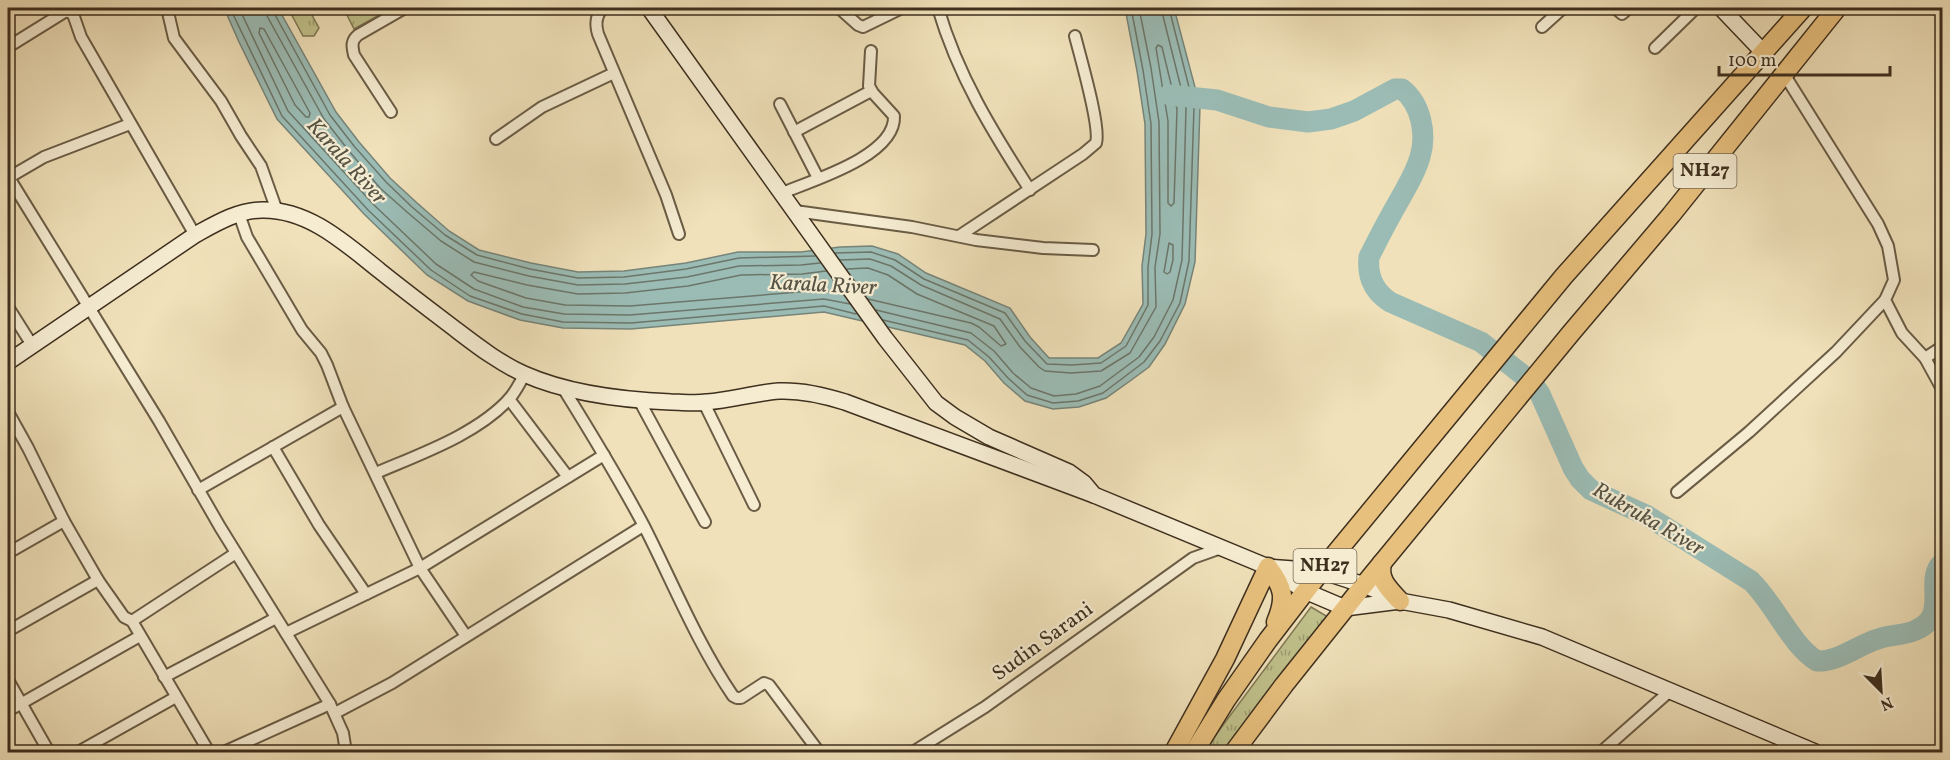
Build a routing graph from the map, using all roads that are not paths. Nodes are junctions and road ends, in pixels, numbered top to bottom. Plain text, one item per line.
1 (167, 8) edge
2 (405, 8) edge
3 (603, 8) edge
4 (649, 8) edge
5 (839, 8) edge
6 (902, 8) edge
7 (938, 8) edge
8 (1563, 8) edge
9 (1615, 8) edge
10 (1629, 8) edge
11 (1696, 8) edge
12 (1721, 8) edge
13 (1803, 8) edge
14 (71, 10) edge
15 (1836, 10) edge
16 (1542, 27) dead end
17 (1075, 36) dead end
18 (8, 47) edge
19 (1655, 48) dead end
20 (870, 51) dead end
21 (1763, 52) junction
22 (614, 73) junction
23 (1784, 74) junction
24 (871, 91) junction
25 (780, 104) dead end
26 (391, 112) dead end
27 (130, 124) junction
28 (794, 132) junction
29 (496, 139) dead end
30 (8, 177) edge
31 (818, 178) junction
32 (1030, 190) junction
33 (782, 193) junction
34 (277, 211) junction
35 (795, 211) junction
36 (239, 214) junction
37 (679, 234) dead end
38 (195, 235) junction
39 (959, 236) junction
40 (1094, 250) dead end
41 (1885, 300) junction
42 (88, 306) junction
43 (8, 307) edge
44 (32, 345) junction
45 (1942, 347) edge
46 (1925, 358) junction
47 (8, 362) edge
48 (525, 374) junction
49 (563, 388) junction
50 (1942, 389) edge
51 (509, 399) junction
52 (639, 400) junction
53 (705, 403) junction
54 (343, 407) junction
55 (8, 412) edge
56 (273, 447) junction
57 (604, 455) junction
58 (376, 473) junction
59 (568, 477) junction
60 (198, 490) junction
61 (1677, 492) dead end
62 (1094, 495) junction
63 (754, 505) dead end
64 (64, 521) junction
65 (705, 522) dead end
66 (643, 526) junction
67 (1191, 536) junction
68 (1221, 548) junction
69 (8, 553) edge
70 (236, 553) junction
71 (1193, 558) junction
72 (1382, 563) junction
73 (1268, 567) junction
74 (420, 568) junction
75 (1321, 571) junction
76 (98, 580) junction
77 (1364, 585) junction
78 (1305, 591) junction
79 (366, 594) junction
80 (1400, 601) junction
81 (1345, 608) junction
82 (276, 618) junction
83 (132, 621) junction
84 (8, 631) edge
85 (286, 633) junction
86 (140, 636) junction
87 (466, 636) junction
88 (1268, 640) junction
89 (164, 677) junction
90 (8, 680) edge
91 (1670, 691) junction
92 (176, 697) junction
93 (21, 703) junction
94 (333, 708) junction
95 (8, 711) edge
96 (1795, 749) edge
97 (49, 753) edge
98 (78, 753) edge
99 (209, 753) edge
100 (224, 753) edge
101 (346, 753) edge
102 (819, 753) edge
103 (913, 753) edge
104 (1174, 753) edge
105 (1194, 753) edge
106 (1234, 753) edge
107 (1601, 753) edge
108 (1815, 753) edge

1 - 34 street
2 - 26 street
3 - 22 street
4 - 33 main road
5 - 6 street
7 - 32 street
8 - 16 street
9 - 10 street
11 - 19 street
12 - 21 main road
13 - 21 highway, NH27
14 - 18 street
14 - 27 street
15 - 23 highway, NH27
17 - 32 street
20 - 24 street
21 - 23 highway
21 - 75 highway, NH27
22 - 29 street
22 - 37 street
23 - 41 street
23 - 72 highway, NH27
24 - 28 street
24 - 31 street
25 - 28 street
27 - 30 street
27 - 38 street
28 - 31 street
30 - 42 street
31 - 33 street
32 - 39 street
33 - 35 main road
34 - 36 main road
34 - 48 main road
35 - 39 street
35 - 62 main road
36 - 38 main road
36 - 54 street
38 - 42 main road
39 - 40 street
41 - 46 street
41 - 61 street
42 - 44 main road
42 - 60 street
43 - 44 street
44 - 47 main road
45 - 46 street
46 - 50 street
48 - 49 main road
48 - 51 street
49 - 52 main road
49 - 57 street
51 - 58 street
51 - 59 street
52 - 53 main road
52 - 65 street
53 - 62 main road
53 - 63 street
54 - 56 street
54 - 58 street
55 - 64 street
56 - 60 street
56 - 79 street
57 - 59 street
57 - 66 street
58 - 74 street
59 - 74 street
60 - 70 street
62 - 67 main road
64 - 69 street
64 - 76 street
66 - 87 street
66 - 102 street
67 - 68 main road
67 - 71 street
68 - 71 street, Sudin Sarani
68 - 73 main road
70 - 82 street
70 - 83 street
71 - 103 street, Sudin Sarani
72 - 77 highway, NH27
72 - 80 highway
73 - 75 main road
73 - 78 main road
73 - 88 highway
73 - 104 highway
74 - 79 street
74 - 87 street
75 - 77 main road
75 - 78 highway, NH27
76 - 83 street
76 - 84 street
77 - 80 main road
77 - 81 highway, NH27
78 - 81 main road
78 - 88 highway, NH27
79 - 85 street
80 - 81 main road
80 - 91 main road
81 - 106 highway, NH27
82 - 85 street
82 - 89 street
83 - 86 street
85 - 94 street
86 - 89 street
86 - 93 street
87 - 94 street
88 - 105 highway, NH27
89 - 92 street
90 - 93 street
91 - 96 main road
91 - 107 street
92 - 98 street
92 - 99 street
93 - 95 street
93 - 97 street
94 - 100 street
94 - 101 street
96 - 108 main road

